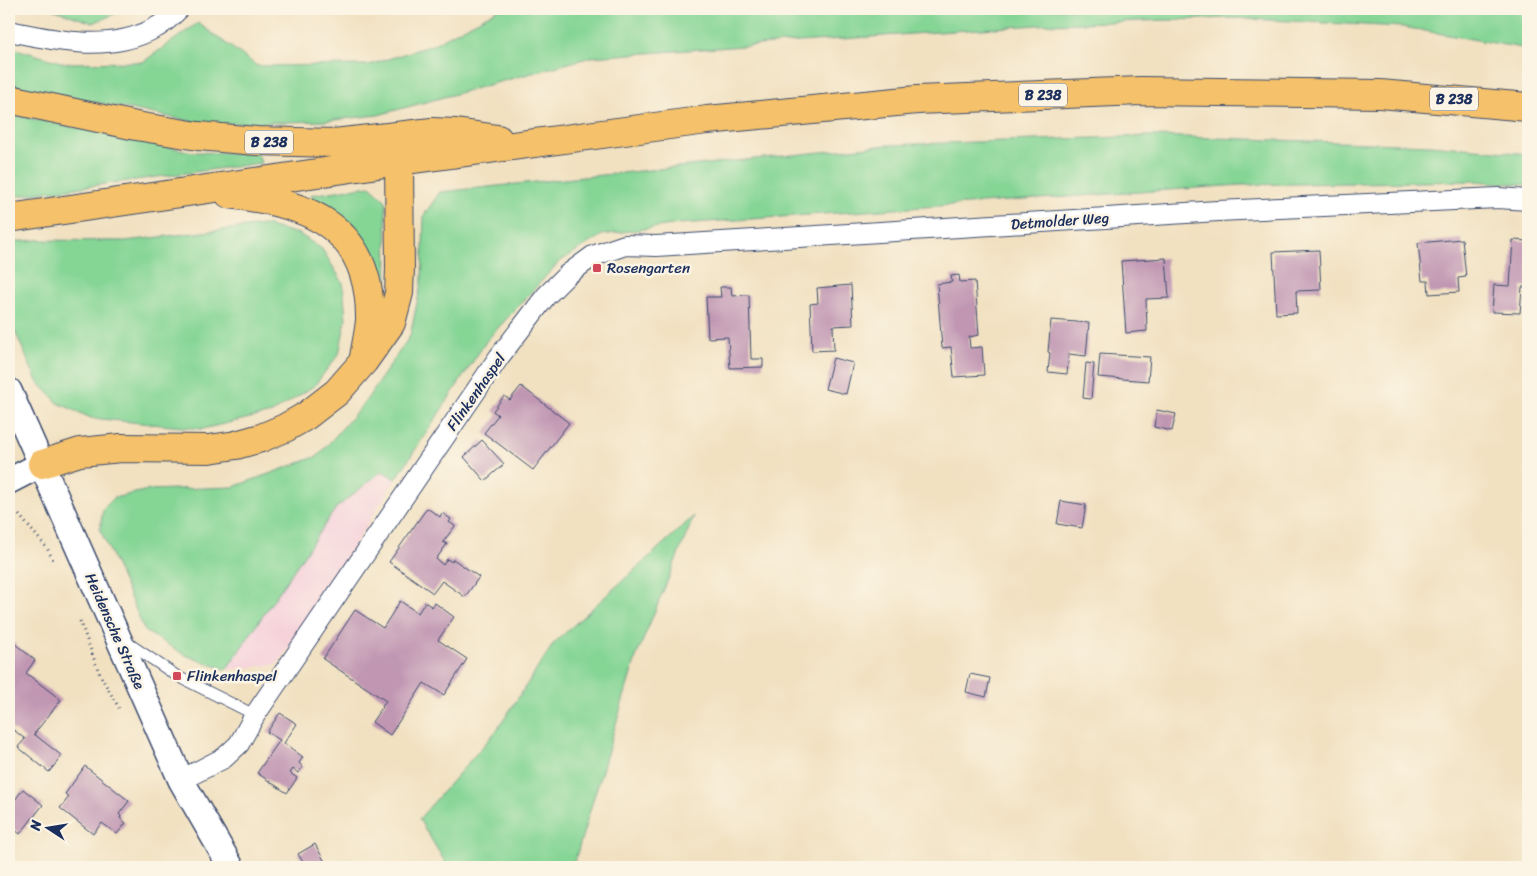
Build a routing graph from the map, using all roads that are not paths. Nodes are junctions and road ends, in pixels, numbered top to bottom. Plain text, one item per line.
1 (179, 9) edge
2 (9, 31) edge
3 (9, 99) edge
4 (1528, 107) edge
5 (532, 143) junction
6 (399, 161) junction
7 (198, 191) junction
8 (1528, 200) edge
9 (9, 218) edge
10 (593, 256) joint
11 (364, 361) junction
12 (9, 390) edge
13 (42, 464) junction
14 (9, 481) edge
15 (116, 634) junction
16 (255, 715) junction
17 (181, 780) junction
18 (231, 867) edge

1 - 2 street
3 - 5 main road, B 238
4 - 5 main road, B 238
5 - 6 main road, B 238
6 - 7 main road, B 238
6 - 11 main road
7 - 9 main road, B 238
7 - 11 main road
8 - 10 street, Detmolder Weg
10 - 16 street, Flinkenhaspel
11 - 13 main road
12 - 13 street, Heidensche Straße
13 - 14 street
13 - 15 street, Heidensche Straße
15 - 16 lane
15 - 17 street, Heidensche Straße
16 - 17 street, Flinkenhaspel
17 - 18 street, Heidensche Straße

